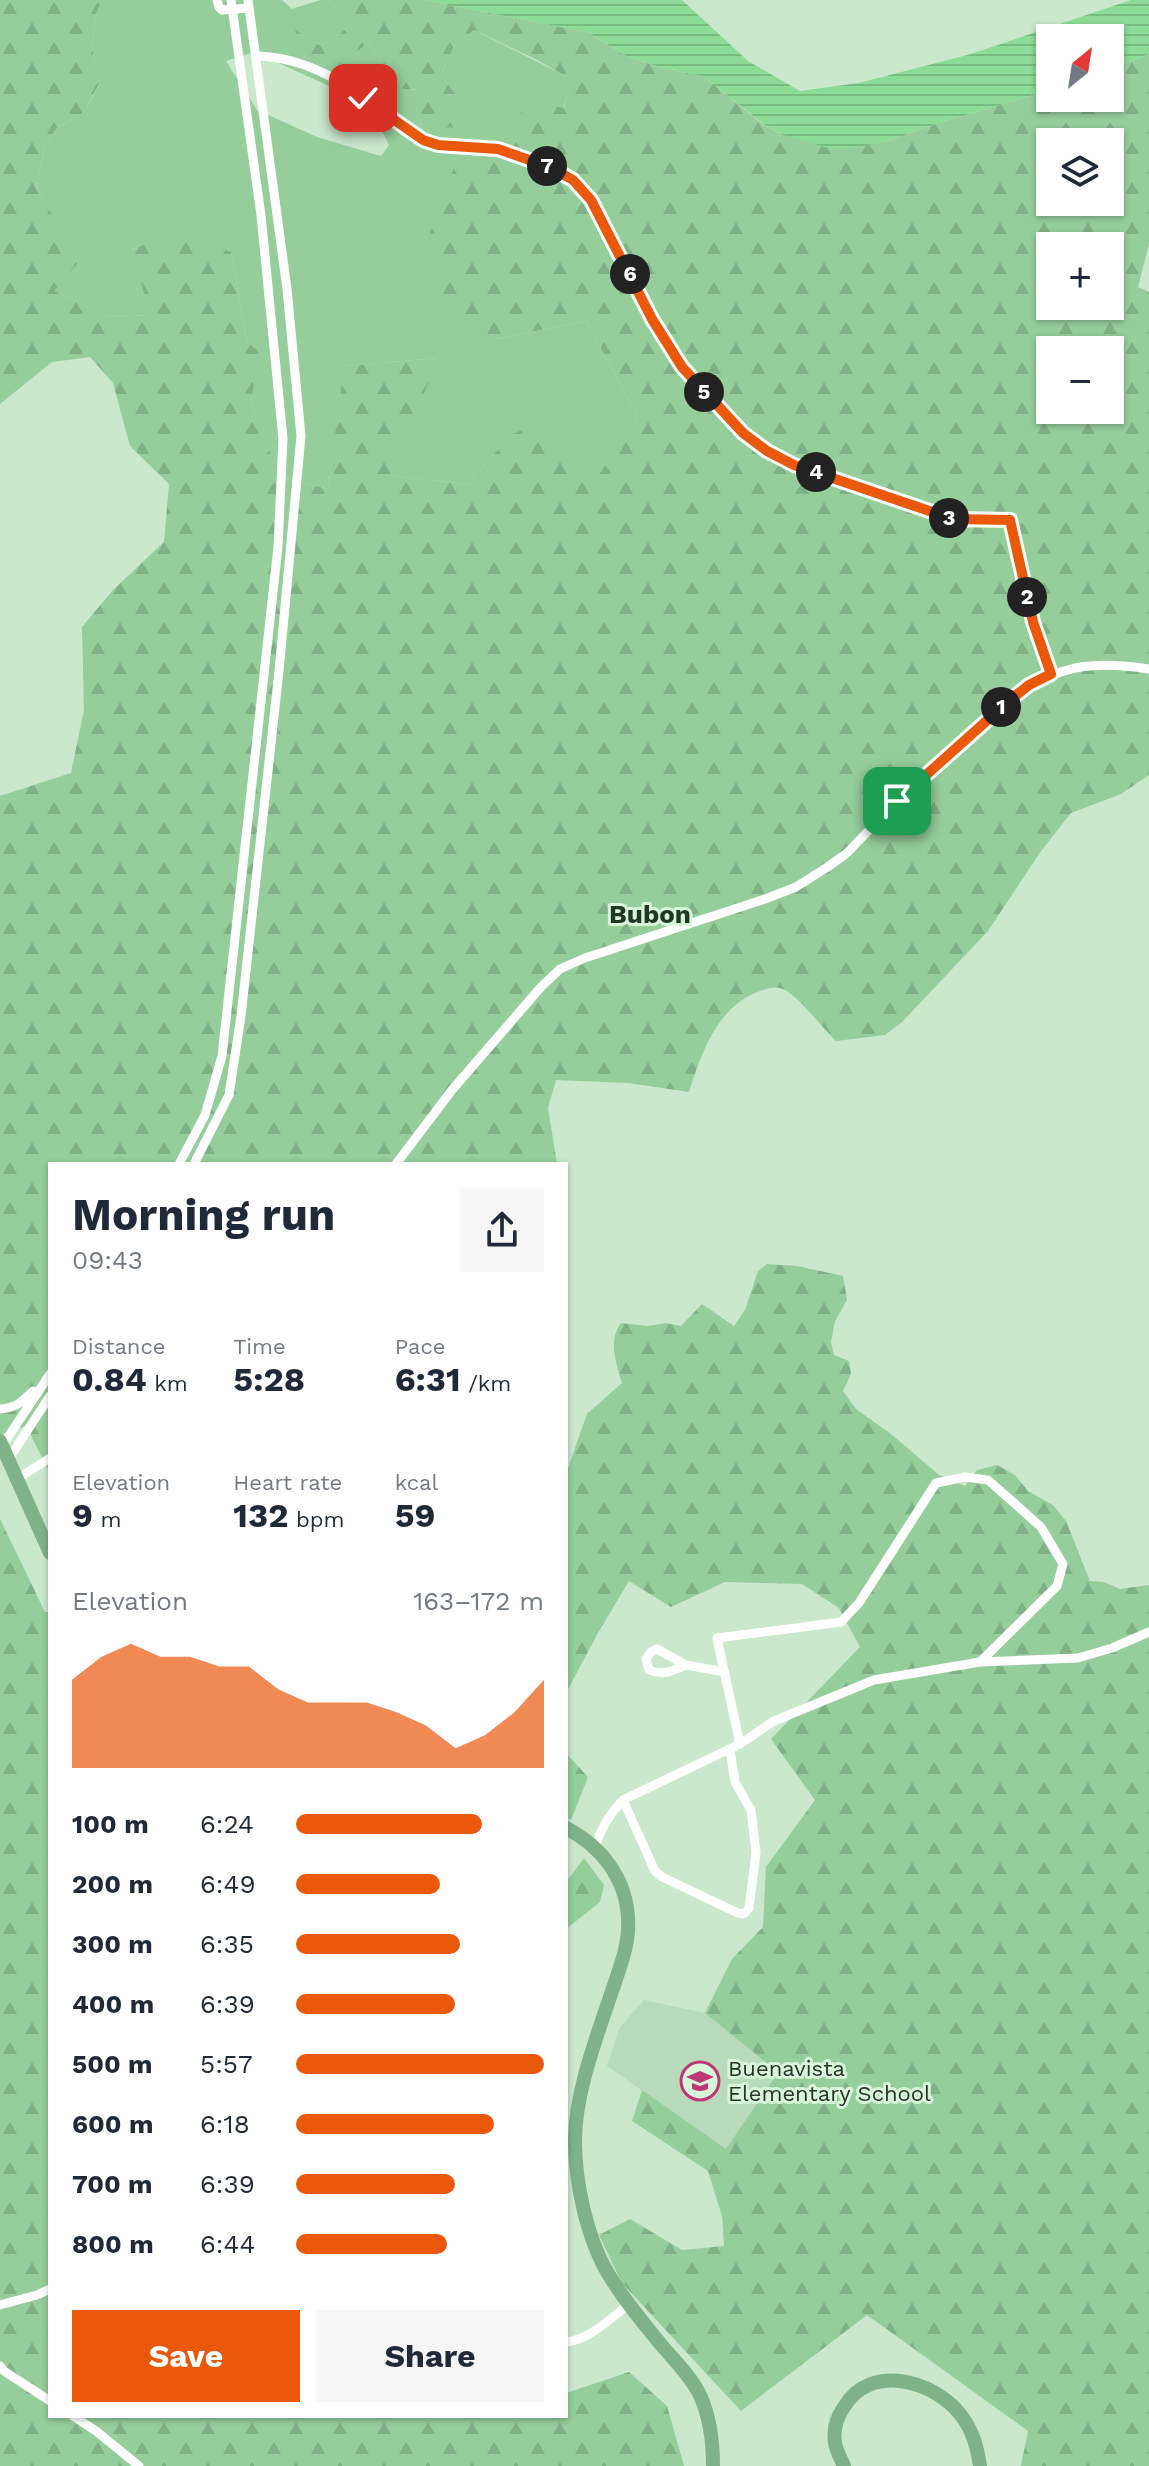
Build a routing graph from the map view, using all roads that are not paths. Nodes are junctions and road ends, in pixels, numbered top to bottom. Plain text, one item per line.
1 (217, 0) edge
2 (248, 4) edge
3 (231, 5) edge
4 (256, 56) junction
5 (1149, 669) edge
6 (1051, 674) junction
7 (180, 1162) edge
8 (195, 1162) edge
9 (398, 1162) edge
10 (48, 1376) edge
11 (48, 1377) edge
12 (48, 1398) edge
13 (0, 1409) edge
14 (3, 1449) edge
15 (48, 1459) edge
16 (17, 1479) junction
17 (48, 1549) edge
18 (1149, 1632) edge
19 (980, 1662) junction
20 (686, 1665) dead end
21 (725, 1672) junction
22 (740, 1744) junction
23 (730, 1750) junction
24 (623, 1800) junction
25 (568, 1829) edge
26 (595, 1847) junction
27 (48, 2290) edge
28 (629, 2304) junction
29 (0, 2305) edge
30 (568, 2342) edge
31 (2, 2368) edge
32 (48, 2400) edge
33 (76, 2418) edge
34 (139, 2466) edge
35 (713, 2466) edge
36 (844, 2466) edge
37 (980, 2466) edge

1 - 3 street
2 - 3 street
2 - 4 street
3 - 7 street
4 - 6 street
4 - 8 street
5 - 6 street
6 - 9 street
10 - 13 street
11 - 14 street
12 - 14 street
14 - 16 highway
15 - 16 street
16 - 17 highway
18 - 19 street
19 - 21 street
19 - 22 street
20 - 21 street
21 - 22 street
22 - 23 street
23 - 24 street
23 - 24 street
24 - 26 street
25 - 26 highway
26 - 28 highway
27 - 29 street
28 - 30 street
28 - 35 highway
31 - 32 street
33 - 34 street
36 - 37 highway

